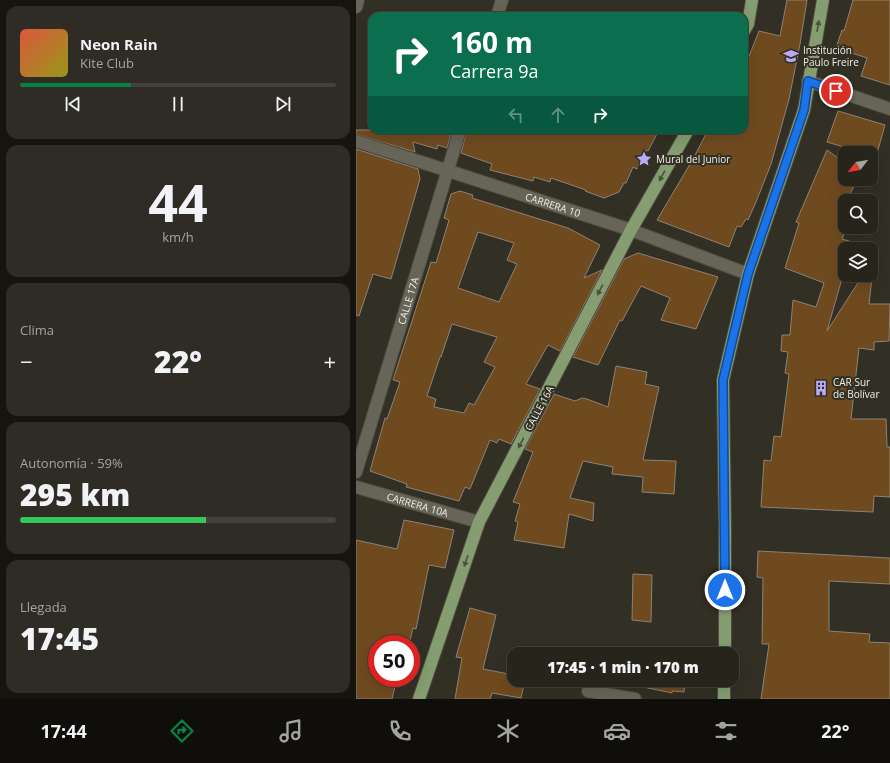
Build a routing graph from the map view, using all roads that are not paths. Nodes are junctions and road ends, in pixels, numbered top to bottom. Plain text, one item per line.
1 (358, 0) edge
2 (502, 0) edge
3 (752, 0) edge
4 (823, 0) edge
5 (356, 8) edge
6 (498, 12) edge
7 (748, 24) edge
8 (808, 81) junction
9 (890, 109) edge
10 (459, 134) edge
11 (686, 134) edge
12 (356, 141) edge
13 (447, 171) junction
14 (631, 230) junction
15 (748, 274) junction
16 (356, 472) edge
17 (356, 487) edge
18 (479, 522) junction
19 (725, 647) edge
20 (724, 687) edge
21 (588, 691) dead end
22 (419, 699) edge
23 (634, 699) edge
24 (724, 699) edge

1 - 5 street
2 - 6 street
3 - 7 main road
8 -> 4 main road
8 - 9 street
8 - 15 main road
10 - 13 street, CALLE 17A
11 -> 14 main road, CALLE 16A
12 - 13 street, CARRERA 10
13 - 14 street, CARRERA 10
13 - 16 street, CALLE 17A
14 - 15 street, CARRERA 10
14 -> 18 main road, CALLE 16A
15 - 19 main road
17 - 18 street, CARRERA 10A
18 -> 22 main road, CALLE 16A
20 - 24 main road
21 - 23 street

